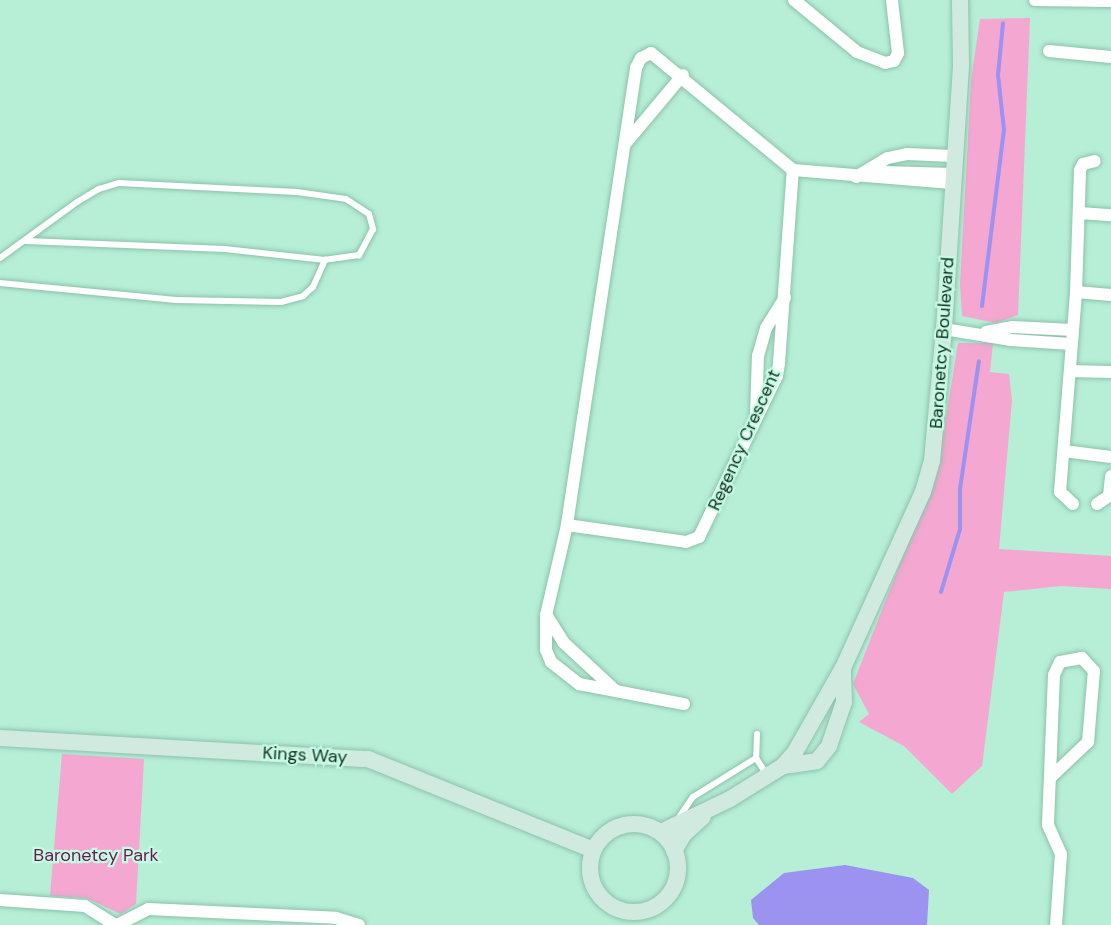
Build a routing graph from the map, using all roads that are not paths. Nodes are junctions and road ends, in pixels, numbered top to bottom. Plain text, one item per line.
1 (794, 0) edge
2 (892, 0) edge
3 (960, 0) edge
4 (1035, 0) edge
5 (1111, 0) edge
6 (1049, 51) dead end
7 (1111, 57) edge
8 (683, 75) junction
9 (624, 144) junction
10 (953, 156) junction
11 (1095, 161) dead end
12 (793, 170) junction
13 (856, 177) junction
14 (952, 179) junction
15 (1080, 213) junction
16 (1111, 214) edge
17 (26, 241) junction
18 (0, 258) edge
19 (325, 260) junction
20 (0, 283) edge
21 (1076, 292) junction
22 (1111, 295) edge
23 (786, 297) junction
24 (944, 329) junction
25 (1073, 330) junction
26 (982, 333) junction
27 (1071, 344) junction
28 (1070, 371) junction
29 (1111, 372) edge
30 (756, 419) junction
31 (1064, 451) junction
32 (1111, 457) edge
33 (1111, 476) edge
34 (1073, 504) dead end
35 (1097, 504) dead end
36 (567, 525) junction
37 (546, 615) junction
38 (843, 668) junction
39 (617, 692) junction
40 (684, 705) dead end
41 (757, 734) dead end
42 (0, 738) edge
43 (756, 758) junction
44 (783, 766) junction
45 (768, 776) junction
46 (1050, 783) junction
47 (710, 811) junction
48 (668, 828) junction
49 (593, 850) junction
50 (674, 850) junction
51 (0, 900) edge
52 (639, 918) edge
53 (265, 921) edge
54 (116, 925) edge
55 (359, 925) edge
56 (1056, 925) edge

1 - 2 street
3 - 10 street, Baronetcy Boulevard
4 - 5 street
6 - 7 street
8 - 9 street
8 - 9 street
8 - 12 street
9 - 36 street
10 - 13 street
10 - 14 street, Baronetcy Boulevard
11 - 15 street
12 - 13 street
12 - 23 street, Regency Crescent
13 - 14 street
14 - 24 street, Baronetcy Boulevard
15 - 16 street
15 - 21 street
17 - 18 lane
17 - 19 lane
17 - 19 lane
19 - 20 lane
21 - 22 street
21 - 25 street
23 - 30 street, Regency Crescent
23 - 30 street
24 - 26 street
24 - 38 street, Baronetcy Boulevard
25 - 26 street
25 - 27 street
26 - 27 street
27 - 28 street
28 - 29 street
28 - 31 street
30 - 36 street, Regency Crescent
31 - 32 street
31 - 34 street
33 - 35 street
36 - 37 street
37 - 39 street
37 - 39 street
38 - 44 street, Baronetcy Boulevard
38 - 44 street, Baronetcy Boulevard
39 - 40 street
41 - 43 lane
42 - 49 street, Kings Way
43 - 45 lane
43 - 48 lane
44 - 45 street, Baronetcy Boulevard
45 - 47 street, Baronetcy Boulevard
46 - 46 street
46 - 56 street
47 - 48 street, Baronetcy Boulevard
47 - 50 street, Baronetcy Boulevard
48 - 49 street
48 - 50 street
49 - 52 street
50 - 52 street
51 - 54 street
53 - 54 street
53 - 55 street

